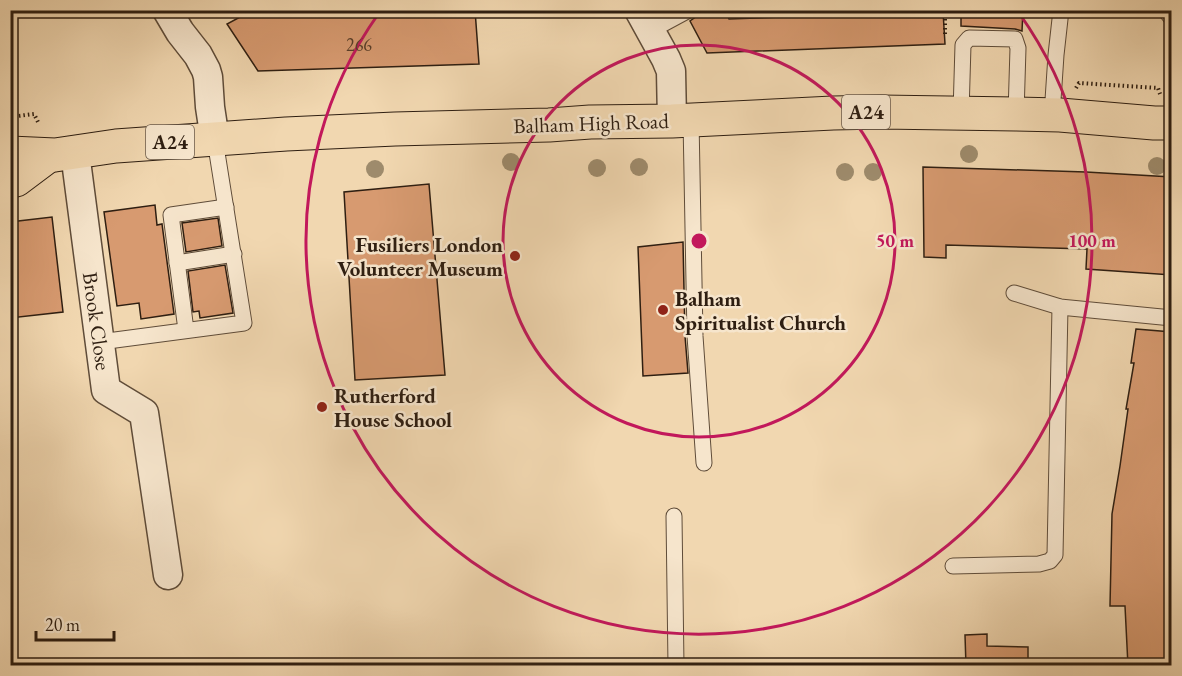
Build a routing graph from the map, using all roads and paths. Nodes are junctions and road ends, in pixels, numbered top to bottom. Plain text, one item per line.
1 (167, 10) edge
2 (689, 10) edge
3 (1061, 10) edge
4 (1165, 10) edge
5 (644, 16) edge
6 (1172, 19) edge
7 (961, 113) junction
8 (1016, 114) junction
9 (1052, 115) junction
10 (682, 121) junction
11 (1172, 123) edge
12 (215, 140) junction
13 (10, 153) edge
14 (61, 154) junction
15 (10, 181) edge
16 (226, 207) junction
17 (234, 254) junction
18 (177, 262) junction
19 (1014, 293) dead end
20 (1060, 307) junction
21 (1172, 318) edge
22 (186, 330) junction
23 (100, 342) junction
24 (704, 463) dead end
25 (674, 516) dead end
26 (953, 566) dead end
27 (168, 574) dead end
28 (676, 666) edge

1 - 12 street
2 - 5 lane
3 - 9 lane
4 - 6 lane
5 - 10 street
7 - 8 highway, Balham High Road / A24
7 - 8 lane
7 - 10 highway, Balham High Road / A24
8 - 9 highway, Balham High Road / A24
9 - 11 highway, Balham High Road / A24
10 - 12 highway, Balham High Road / A24
10 - 24 lane
12 - 14 highway, Balham High Road / A24
12 - 16 lane
13 - 14 highway, Balham High Road / A24
14 - 15 highway
14 - 23 street, Brook Close
16 - 17 lane
16 - 18 lane
17 - 18 lane
17 - 22 lane
18 - 22 lane
19 - 20 lane
20 - 21 lane
20 - 26 lane
22 - 23 lane
23 - 27 street, Brook Close
25 - 28 lane

